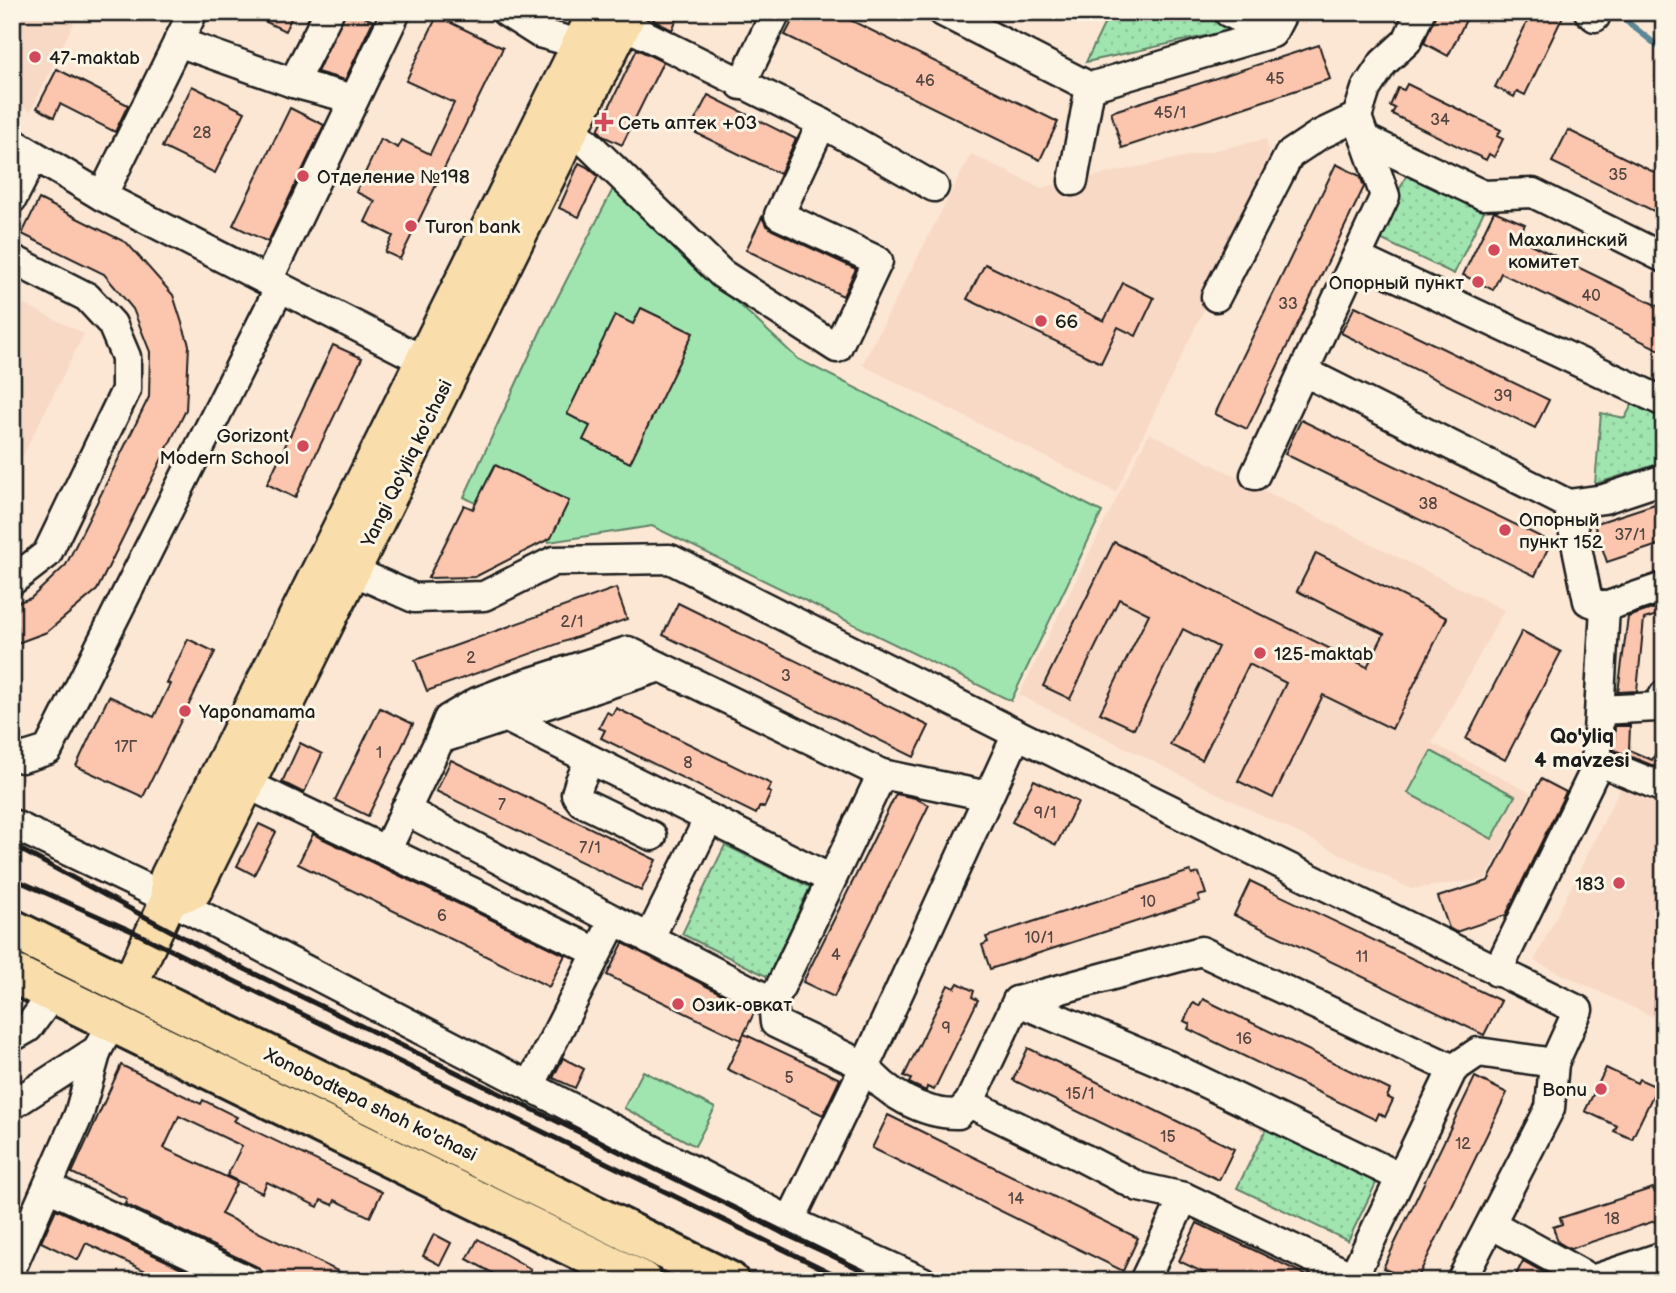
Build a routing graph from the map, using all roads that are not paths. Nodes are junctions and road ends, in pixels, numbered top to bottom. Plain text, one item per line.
1 (193, 12) edge
2 (329, 12) edge
3 (396, 12) edge
4 (776, 12) edge
5 (943, 12) edge
6 (1228, 12) edge
7 (1420, 12) edge
8 (514, 15) edge
9 (616, 16) edge
10 (1278, 22) edge
11 (178, 42) junction
12 (580, 44) junction
13 (293, 83) junction
14 (741, 85) junction
15 (1090, 87) junction
16 (354, 99) junction
17 (822, 123) junction
18 (556, 127) junction
19 (1361, 128) junction
20 (23, 149) edge
21 (1073, 181) dead end
22 (934, 187) dead end
23 (102, 196) junction
24 (12, 199) edge
25 (1357, 258) junction
26 (1664, 258) edge
27 (12, 259) edge
28 (274, 283) junction
29 (1216, 297) dead end
30 (437, 367) junction
31 (1305, 372) junction
32 (1664, 402) edge
33 (1255, 475) dead end
34 (1664, 479) edge
35 (1568, 505) junction
36 (339, 564) junction
37 (12, 581) edge
38 (1664, 587) edge
39 (1605, 607) junction
40 (660, 667) junction
41 (1664, 695) edge
42 (1600, 710) junction
43 (507, 718) junction
44 (1017, 734) junction
45 (440, 739) junction
46 (12, 753) edge
47 (590, 760) junction
48 (1595, 760) junction
49 (882, 774) junction
50 (247, 784) junction
51 (1664, 788) edge
52 (988, 796) junction
53 (405, 810) junction
54 (709, 818) junction
55 (12, 824) edge
56 (652, 836) dead end
57 (386, 851) junction
58 (831, 879) junction
59 (169, 899) junction
60 (614, 920) junction
61 (12, 929) edge
62 (649, 939) junction
63 (597, 952) junction
64 (1497, 972) junction
65 (12, 973) edge
66 (129, 986) junction
67 (53, 994) junction
68 (1017, 1001) junction
69 (773, 1002) junction
70 (104, 1036) junction
71 (12, 1037) edge
72 (1554, 1063) junction
73 (865, 1066) junction
74 (1452, 1069) junction
75 (530, 1086) junction
76 (969, 1103) junction
77 (12, 1105) edge
78 (1400, 1177) junction
79 (48, 1187) junction
80 (1184, 1197) junction
81 (790, 1221) junction
82 (1491, 1224) junction
83 (1664, 1256) edge
84 (12, 1267) edge
85 (592, 1270) edge
86 (1357, 1279) edge
87 (1591, 1280) edge
88 (249, 1281) edge
89 (642, 1281) edge
90 (729, 1281) edge
91 (922, 1281) edge
92 (1144, 1281) edge
93 (1461, 1281) edge

1 - 11 street
2 - 13 street
3 - 16 street
4 - 14 street
5 - 15 street
6 - 10 street
7 - 19 street
8 - 12 street
9 - 12 main road, Yangi Qo'yliq ko'chasi
9 - 14 street
9 - 18 main road, Yangi Qo'yliq ko'chasi
10 - 15 street
11 - 13 street
11 - 23 street
12 - 18 main road, Yangi Qo'yliq ko'chasi
13 - 16 street
14 - 17 street
15 - 21 street
16 - 28 street
17 - 18 street
17 - 22 street
18 - 30 main road, Yangi Qo'yliq ko'chasi
19 - 25 street
19 - 26 street
19 - 29 street
20 - 23 street
20 - 24 street
23 - 28 street
25 - 31 street
25 - 32 street
27 - 37 street
28 - 30 street
28 - 46 street
30 - 36 main road, Yangi Qo'yliq ko'chasi
31 - 33 street
31 - 35 street
34 - 35 street
35 - 39 street
36 - 44 street
36 - 50 main road, Yangi Qo'yliq ko'chasi
36 - 59 main road, Yangi Qo'yliq ko'chasi
38 - 39 street
39 - 42 street
40 - 43 street
40 - 45 street
40 - 49 street
41 - 42 street
42 - 48 street
43 - 45 street
43 - 47 street
44 - 52 street
44 - 64 street
45 - 53 street
47 - 54 street
47 - 56 street
48 - 51 street
48 - 64 street
49 - 52 street
49 - 58 street
50 - 57 street
50 - 59 main road, Yangi Qo'yliq ko'chasi
52 - 73 street
53 - 57 street
53 - 60 street
54 - 58 street
54 - 62 street
55 - 59 street
57 - 63 street
58 - 69 street
59 - 66 main road, Yangi Qo'yliq ko'chasi
59 - 75 street
60 - 62 street
60 - 63 street
61 - 66 highway, Xonobodtepa shoh ko'chasi
62 - 69 street
63 - 75 street
64 - 72 street
65 - 67 highway
66 - 70 highway
66 - 90 highway, Xonobodtepa shoh ko'chasi
67 - 70 highway
67 - 71 street
68 - 74 street
68 - 76 street
68 - 78 street
69 - 73 street
70 - 77 street
70 - 79 street
70 - 85 highway
72 - 74 street
72 - 82 street
73 - 76 street
73 - 81 street
74 - 78 street
75 - 81 street
76 - 80 street
78 - 86 street
79 - 84 street
79 - 88 street
80 - 86 street
80 - 92 street
81 - 91 street
82 - 87 street
82 - 93 street
83 - 87 street
85 - 89 highway

